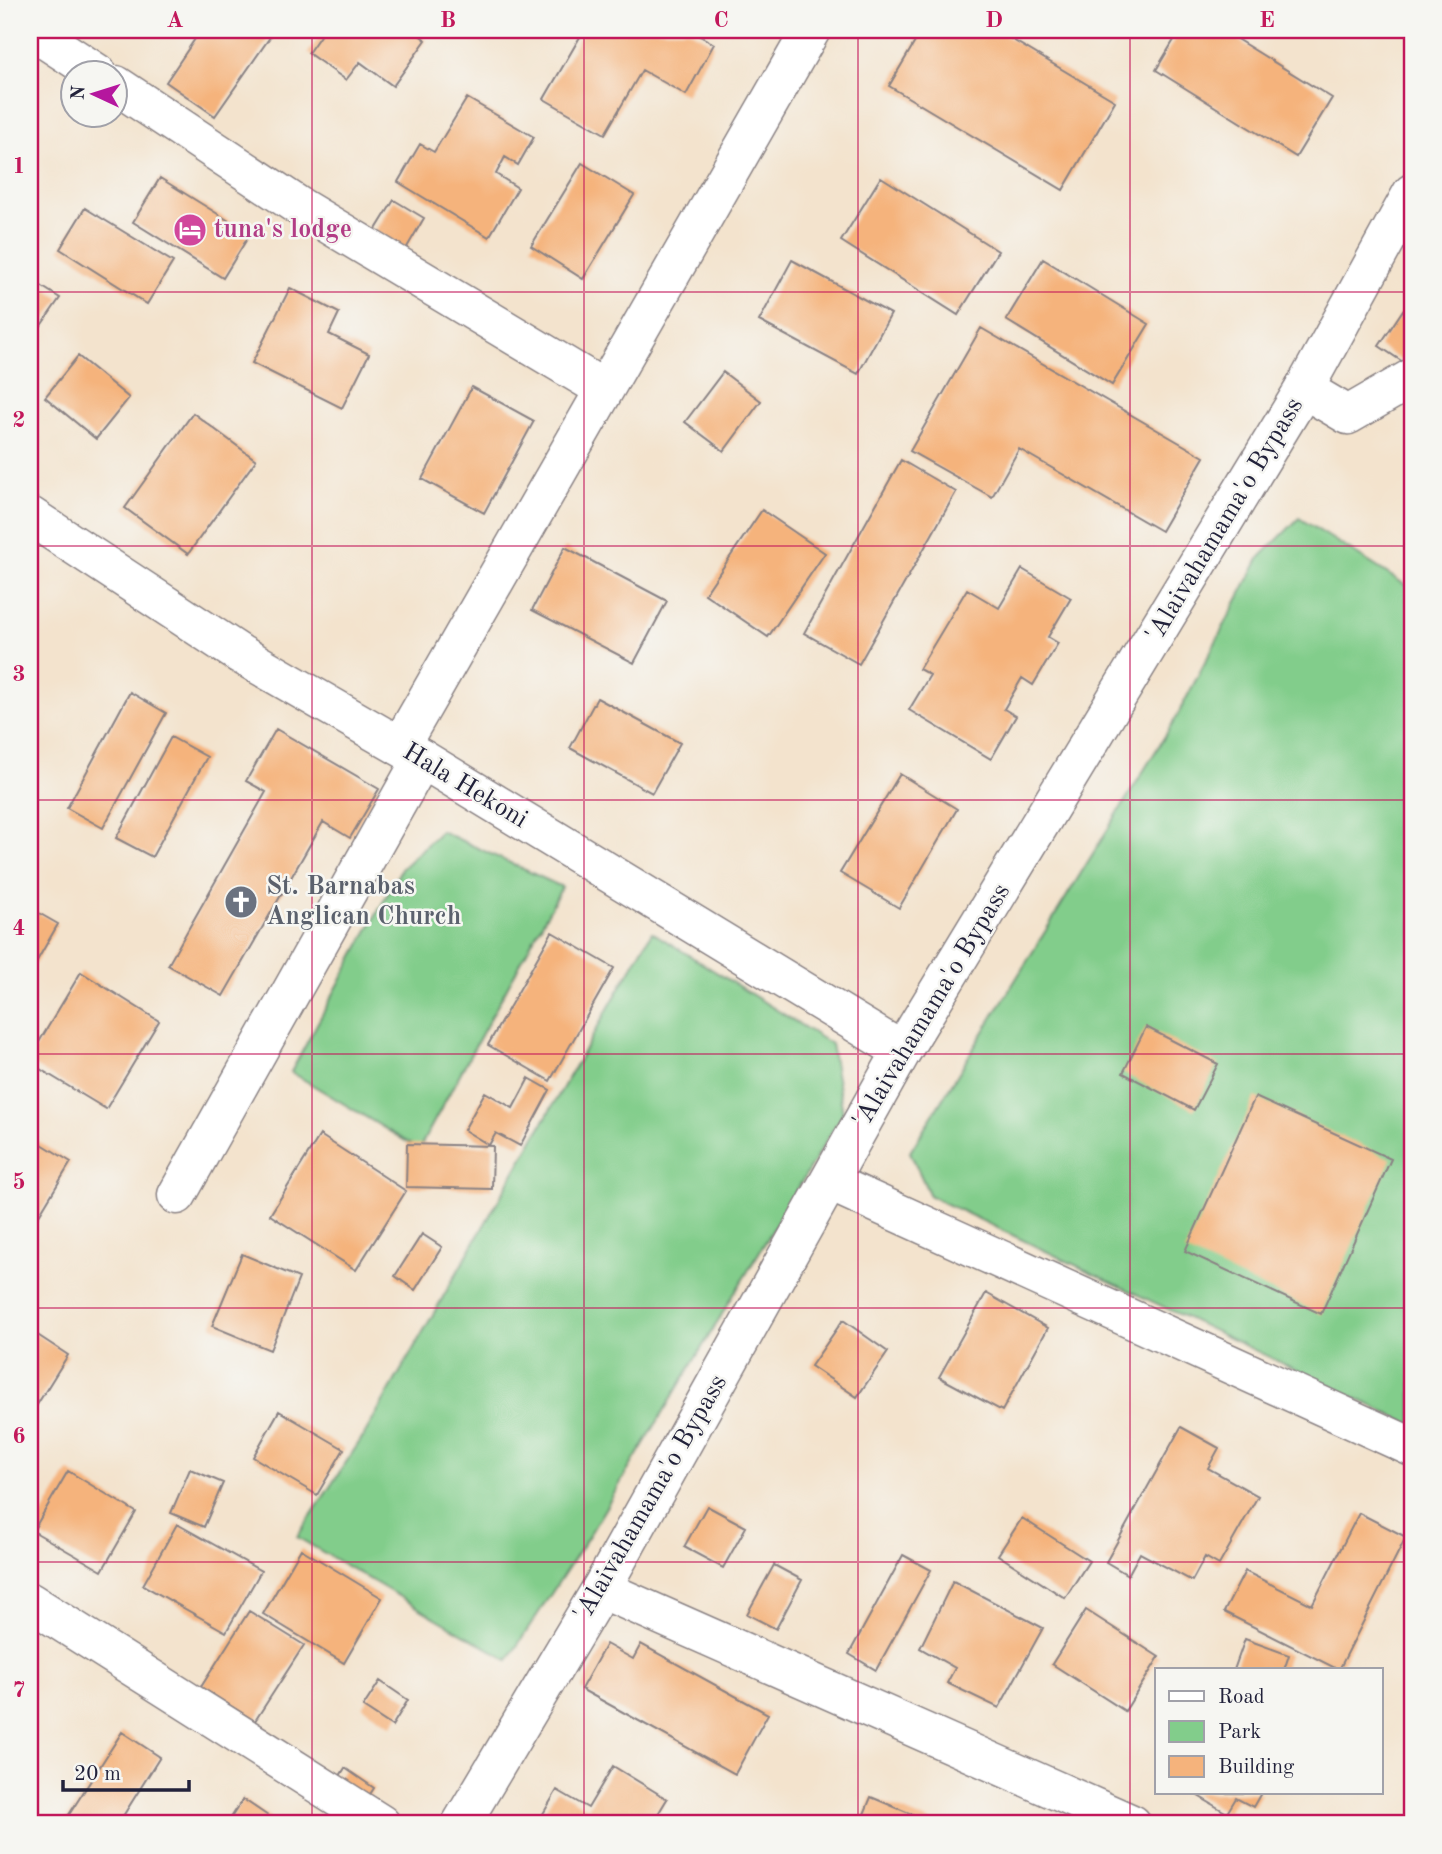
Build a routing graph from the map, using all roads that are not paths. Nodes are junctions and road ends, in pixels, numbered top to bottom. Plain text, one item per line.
1 (31, 30) edge
2 (811, 30) edge
3 (76, 60) edge
4 (130, 94) edge
5 (1412, 193) edge
6 (1412, 378) edge
7 (604, 389) junction
8 (1304, 389) junction
9 (30, 516) edge
10 (411, 753) junction
11 (902, 1051) junction
12 (830, 1182) junction
13 (177, 1195) dead end
14 (1412, 1447) edge
15 (601, 1589) junction
16 (30, 1602) edge
17 (1116, 1821) edge
18 (381, 1824) edge
19 (461, 1824) edge

1 - 3 street
2 - 7 street
4 - 7 street
5 - 8 street, 'Alaivahamama'o Bypass
6 - 8 street
7 - 10 street
8 - 11 street, 'Alaivahamama'o Bypass
9 - 10 street, Hala Hekoni
10 - 11 street, Hala Hekoni
10 - 13 street
11 - 12 street, 'Alaivahamama'o Bypass
12 - 14 street
12 - 15 street, 'Alaivahamama'o Bypass
15 - 17 street
15 - 19 street, 'Alaivahamama'o Bypass
16 - 18 street

